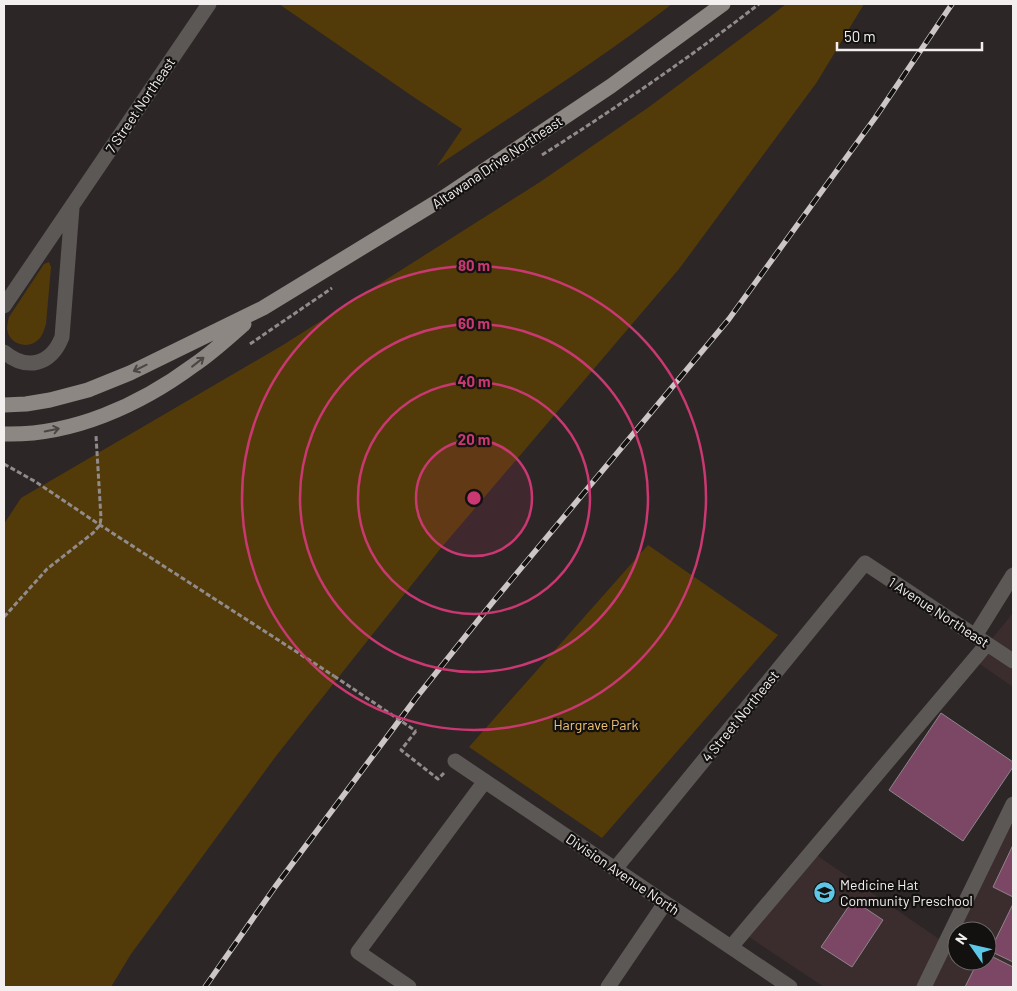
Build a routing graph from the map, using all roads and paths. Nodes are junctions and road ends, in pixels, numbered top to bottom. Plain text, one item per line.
1 (209, 4) edge
2 (724, 4) edge
3 (72, 206) junction
4 (4, 306) edge
5 (263, 308) junction
6 (4, 352) edge
7 (4, 405) edge
8 (4, 434) edge
9 (96, 436) dead end
10 (4, 464) edge
11 (100, 525) junction
12 (865, 563) joint
13 (1013, 575) edge
14 (4, 617) edge
15 (981, 640) junction
16 (1013, 661) edge
17 (455, 761) joint
18 (485, 781) junction
19 (1013, 804) edge
20 (615, 869) junction
21 (665, 903) junction
22 (731, 947) junction
23 (409, 987) edge
24 (608, 987) edge
25 (789, 987) edge
26 (924, 987) edge

1 - 3 street, 7 Street Northeast
2 - 5 main road, Altawana Drive Northeast
3 - 4 street, 7 Street Northeast
3 - 6 street, 7 Street Northeast
5 -> 7 main road, Altawana Drive Northeast
8 -> 5 main road, Altawana Drive Northeast
9 - 11 path
10 - 11 path
11 - 14 path
11 - 17 path, bridge
12 - 15 street, 1 Avenue Northeast
12 - 20 street, 4 Street Northeast
13 - 15 street
15 - 16 street, 1 Avenue Northeast
15 - 22 street
17 - 18 street, Division Avenue North
18 - 20 street, Division Avenue North
18 - 23 street
19 - 26 street
20 - 21 street, Division Avenue North
21 - 22 street, Division Avenue North
21 - 24 street
22 - 25 street, Division Avenue North

